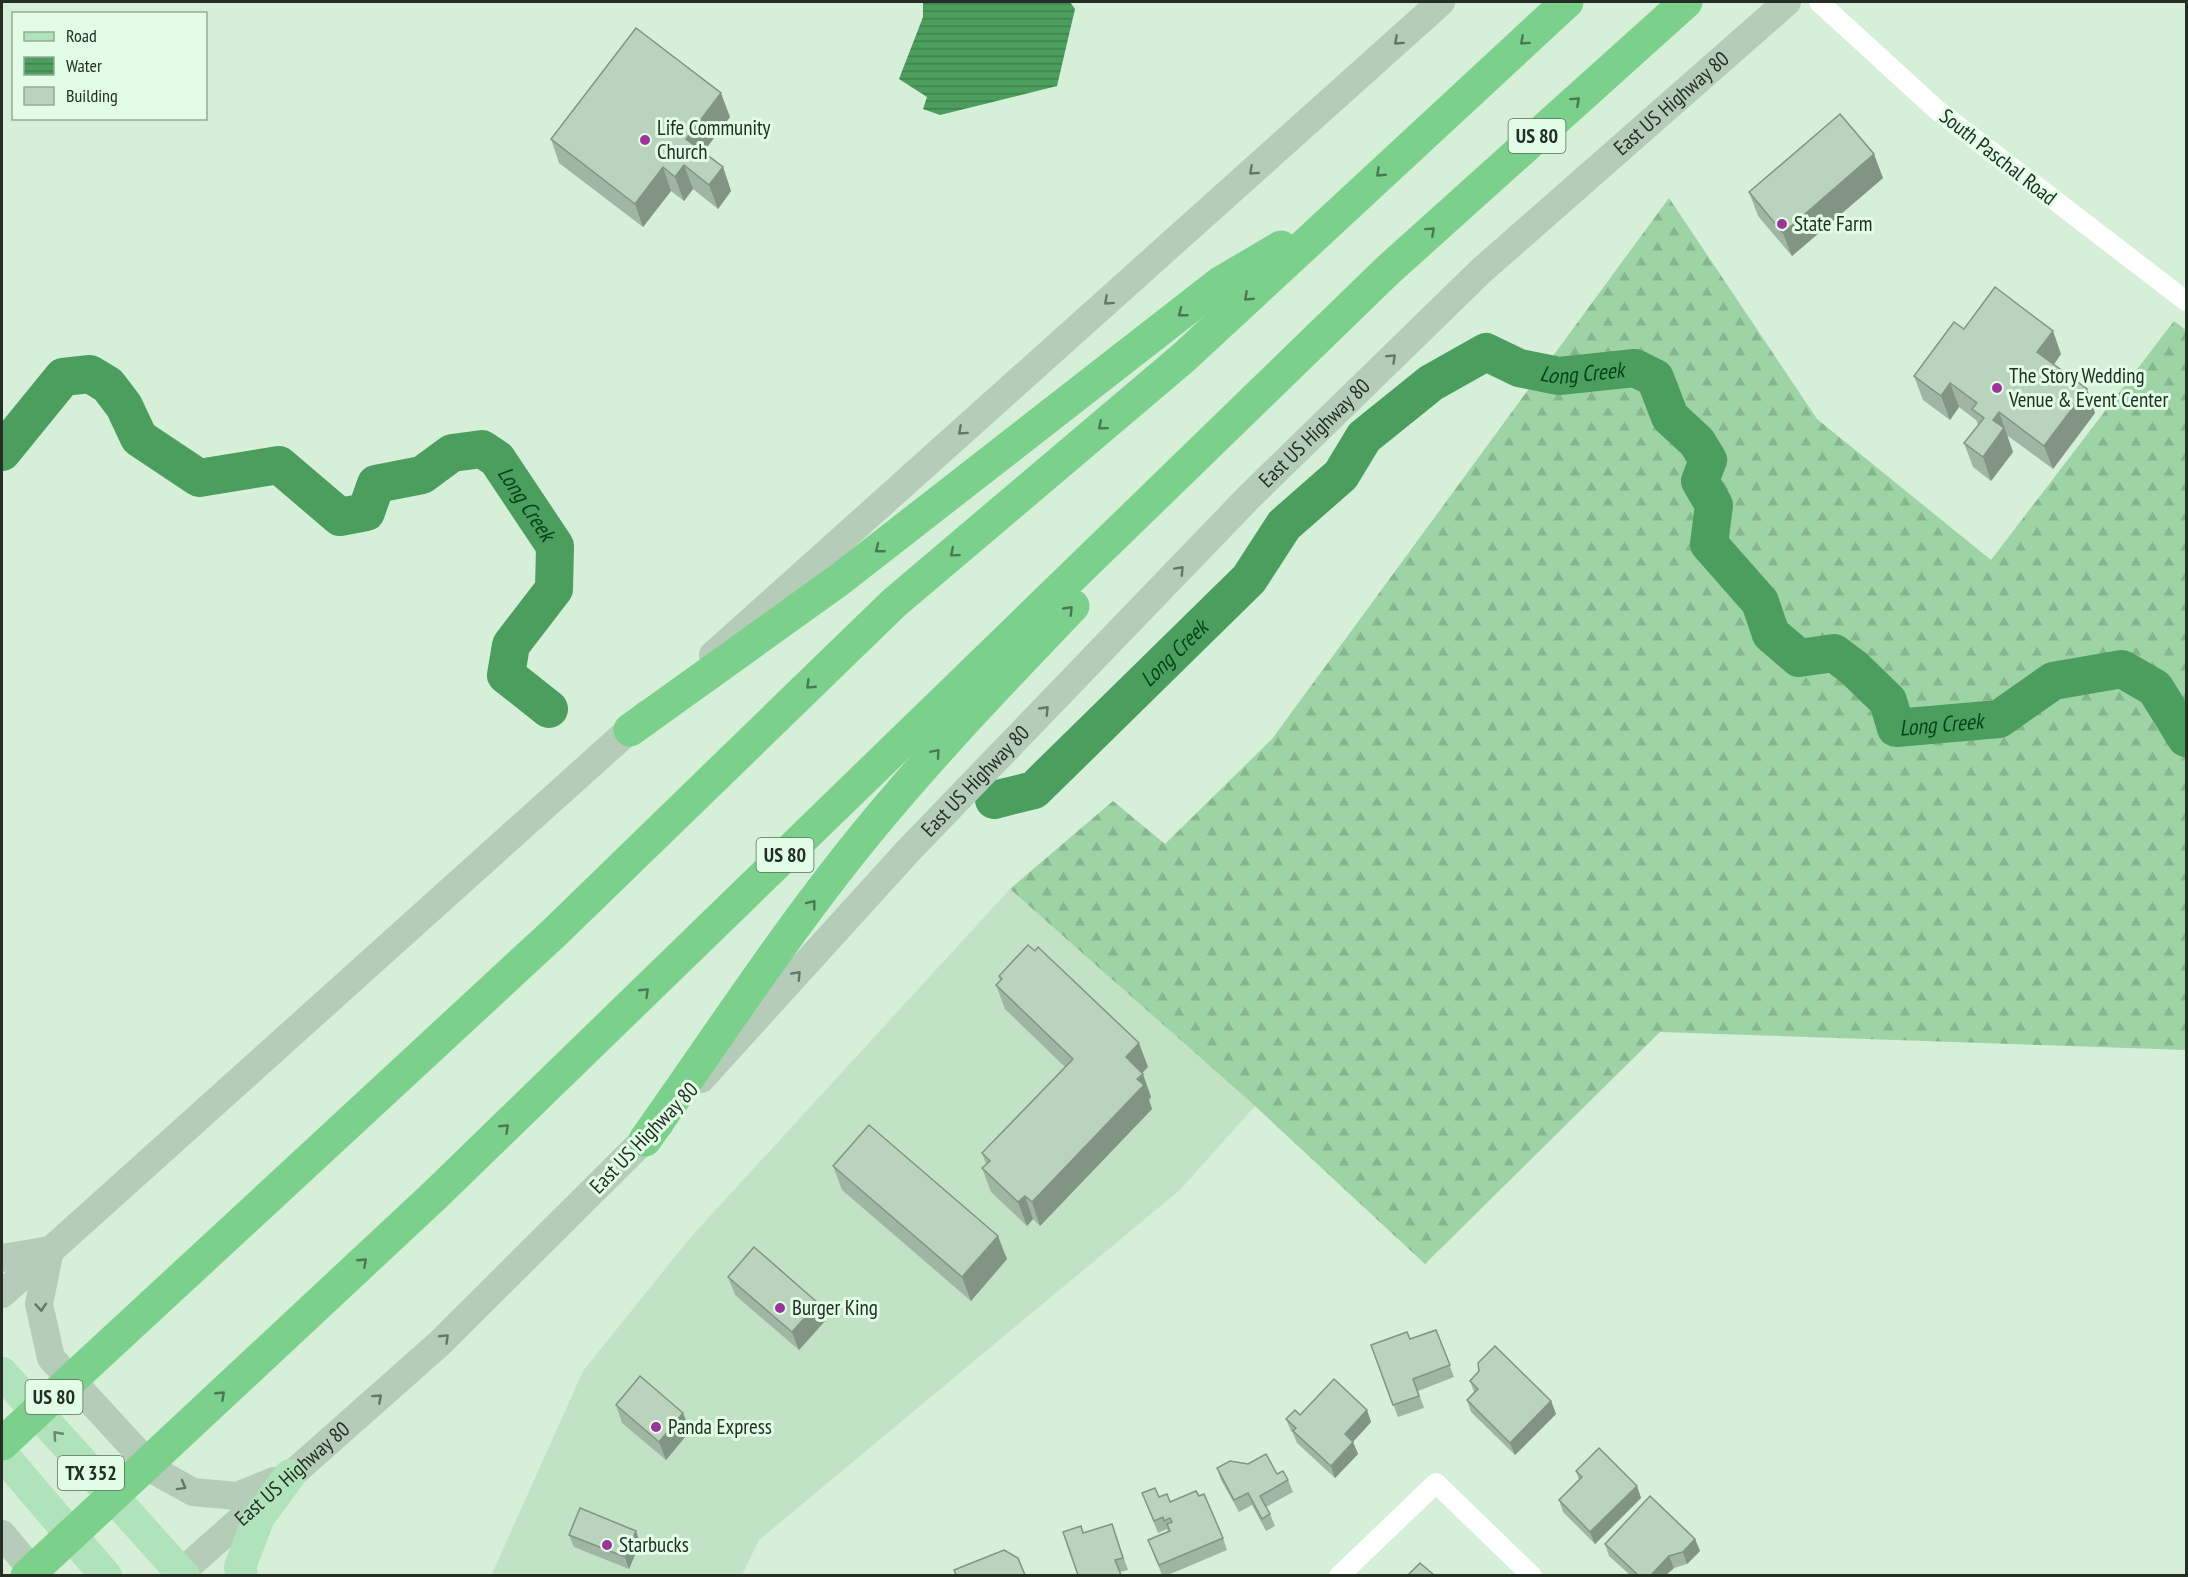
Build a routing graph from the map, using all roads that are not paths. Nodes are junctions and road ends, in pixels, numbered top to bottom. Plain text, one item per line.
1 (1442, 2) edge
2 (1567, 2) edge
3 (1686, 2) edge
4 (1787, 2) edge
5 (1819, 2) edge
6 (1337, 214) junction
7 (1388, 270) junction
8 (2187, 301) edge
9 (630, 730) junction
10 (645, 1140) junction
11 (50, 1250) junction
12 (2, 1258) edge
13 (2, 1294) edge
14 (2, 1373) edge
15 (2, 1444) edge
16 (2, 1454) edge
17 (290, 1475) junction
18 (2, 1534) edge
19 (181, 1574) edge
20 (27, 1575) edge
21 (37, 1575) edge
22 (106, 1575) edge
23 (242, 1575) edge
24 (1339, 1575) edge
25 (1532, 1575) edge

1 -> 9 main road
2 -> 6 highway, US 80
7 -> 3 highway, US 80
10 -> 4 main road, East US Highway 80
5 - 8 street, South Paschal Road
6 -> 9 highway
6 -> 15 highway, US 80
10 -> 7 highway
20 -> 7 highway, US 80
9 - 11 main road
17 -> 10 main road, East US Highway 80
11 - 12 main road
11 - 13 main road
11 -> 17 main road
19 -> 14 main road, TX 352
16 - 22 main road, TX 352
17 - 19 main road, East US Highway 80
17 - 23 main road
18 - 21 main road
24 - 25 street

